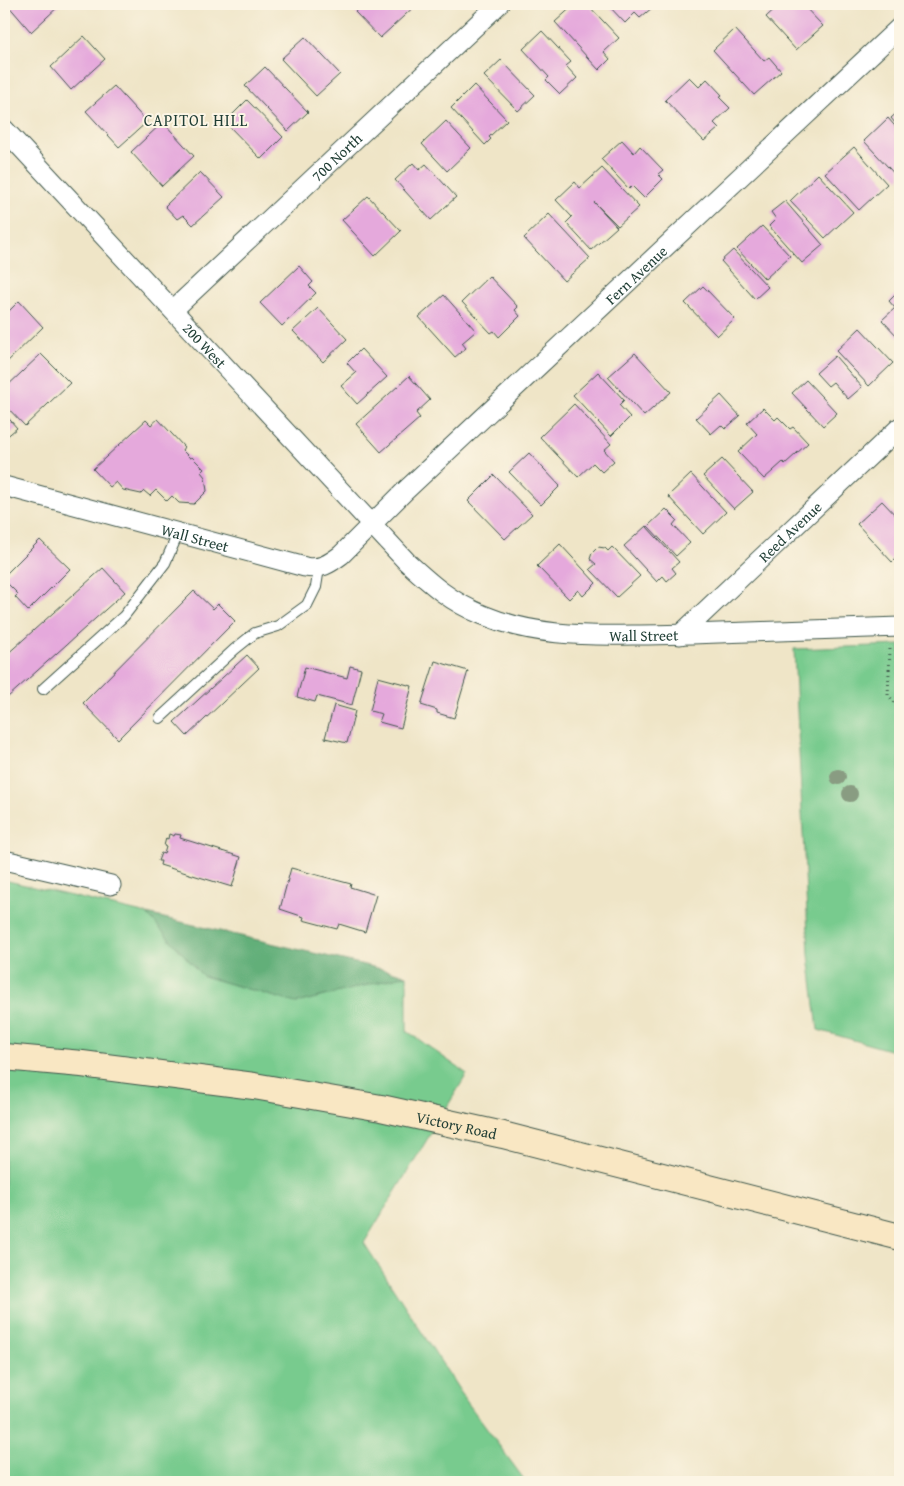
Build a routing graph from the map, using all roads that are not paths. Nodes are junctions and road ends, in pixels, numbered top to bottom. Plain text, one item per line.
1 (499, 4) edge
2 (900, 27) edge
3 (4, 130) edge
4 (173, 310) junction
5 (900, 427) edge
6 (4, 486) edge
7 (372, 523) junction
8 (178, 534) junction
9 (407, 562) joint
10 (319, 568) junction
11 (900, 627) edge
12 (680, 635) junction
13 (43, 689) dead end
14 (160, 718) dead end
15 (4, 860) edge
16 (111, 885) dead end
17 (4, 1057) edge
18 (900, 1237) edge

1 - 4 street, 700 North
2 - 7 street, Fern Avenue
3 - 4 street, 200 West
4 - 7 street, 200 West
5 - 12 street, Reed Avenue
6 - 8 street, Wall Street
7 - 9 street, 200 West
7 - 10 street
8 - 10 street, Wall Street
8 - 13 lane
9 - 12 street, Wall Street
10 - 14 lane
11 - 12 street, Wall Street
15 - 16 street
17 - 18 main road, Victory Road

